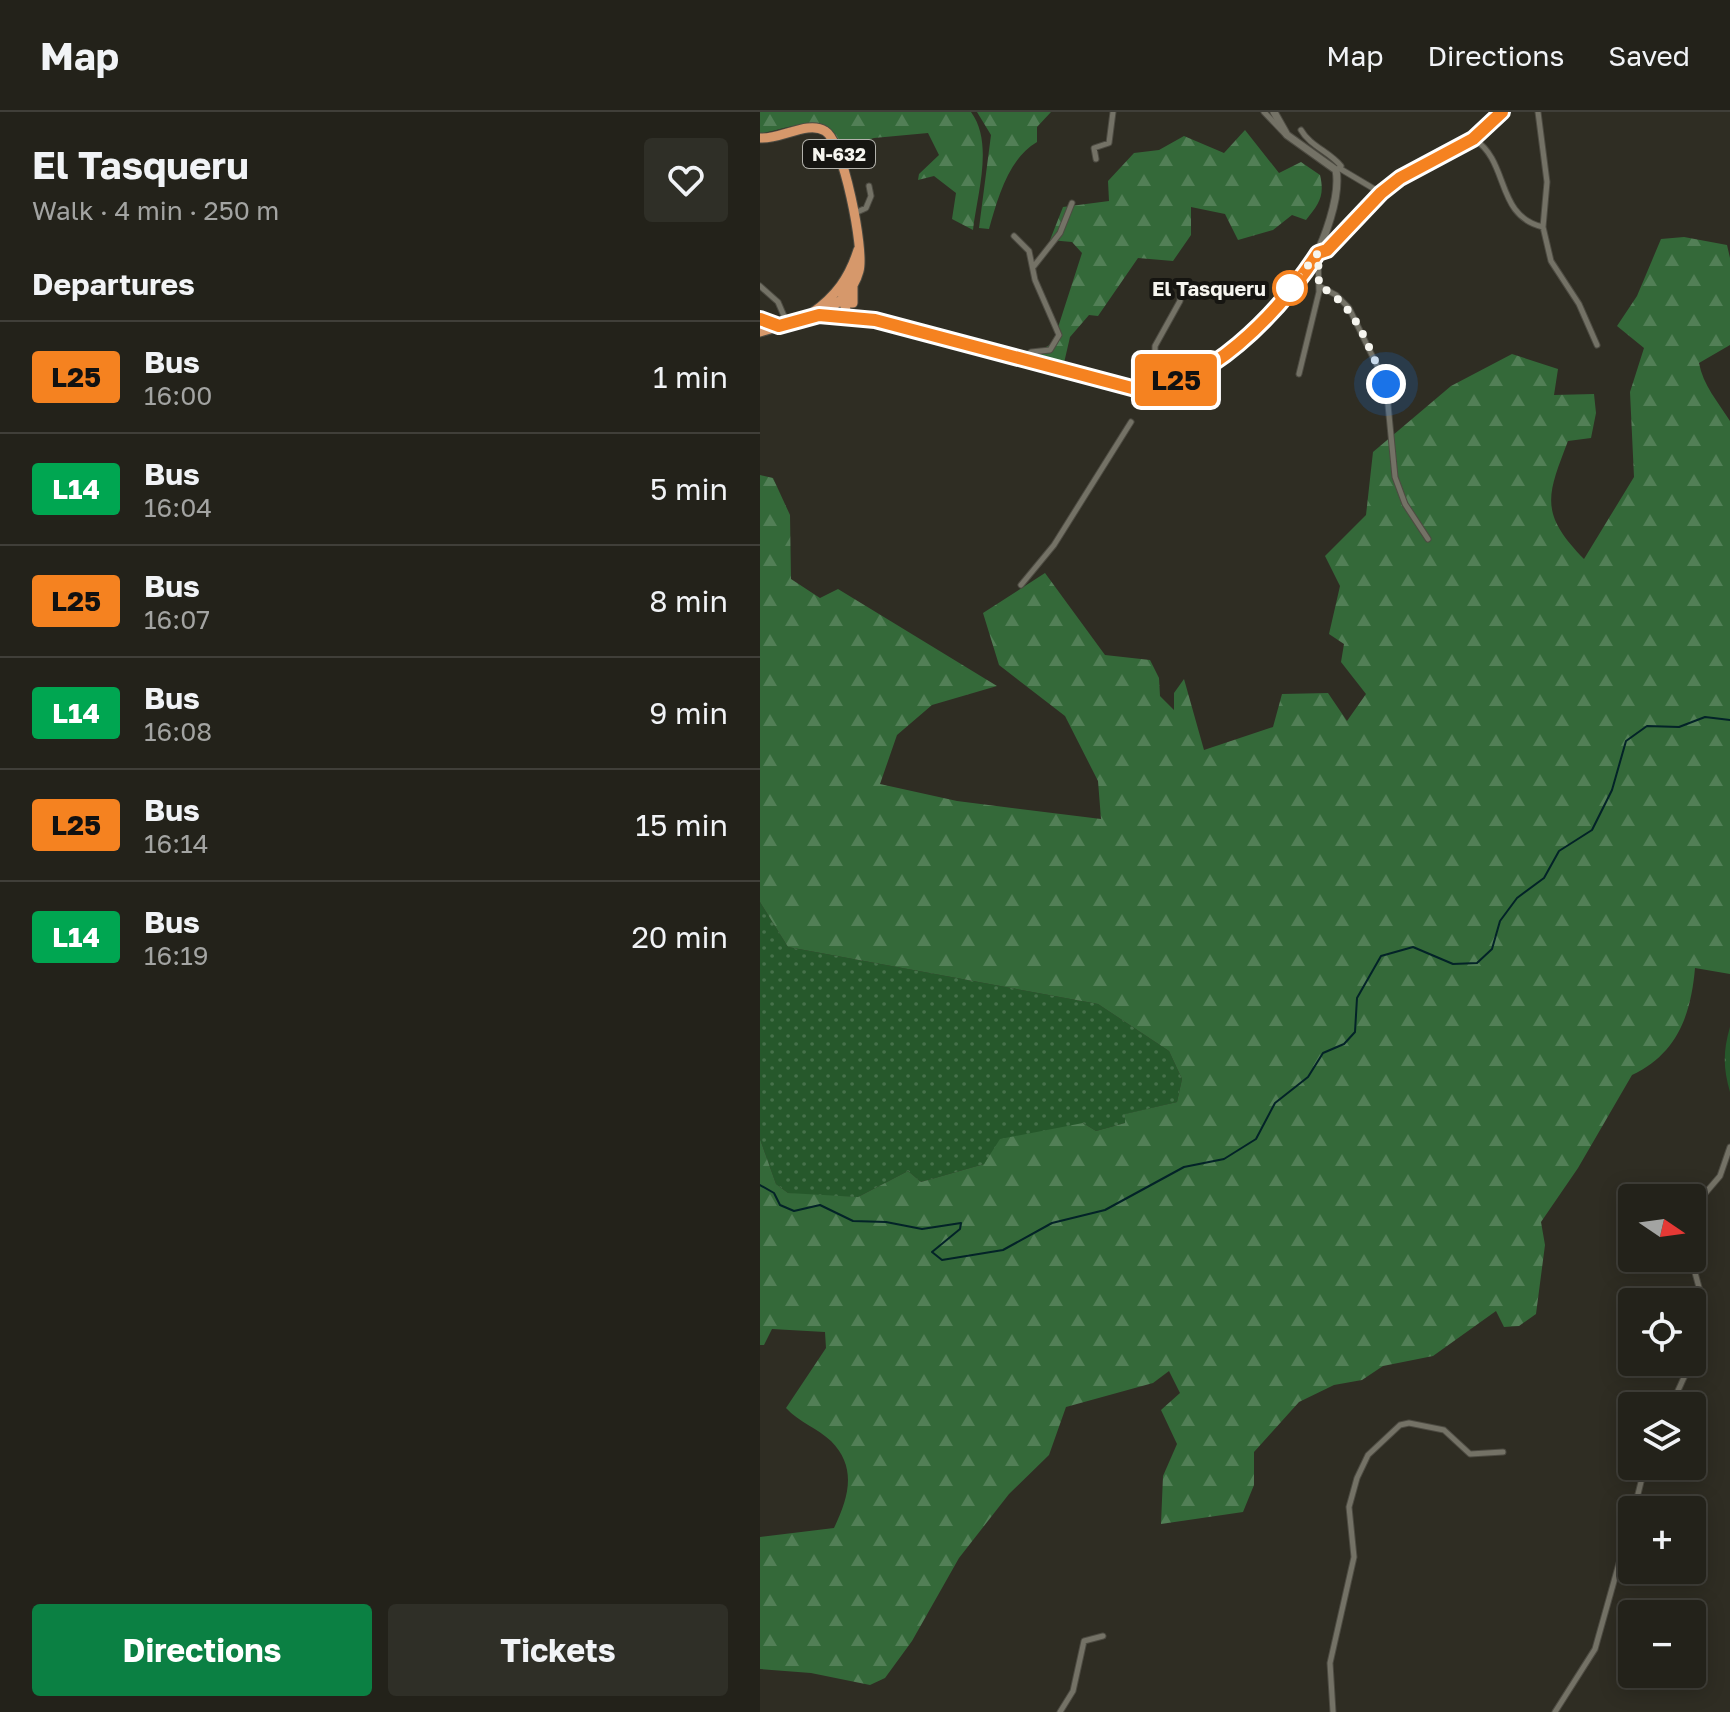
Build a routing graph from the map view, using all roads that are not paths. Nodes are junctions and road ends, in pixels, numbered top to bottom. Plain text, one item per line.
1 (1113, 112) edge
2 (1264, 112) edge
3 (1274, 112) edge
4 (1502, 112) edge
5 (1538, 112) edge
6 (1301, 130) dead end
7 (1287, 135) junction
8 (760, 138) edge
9 (1473, 139) junction
10 (1096, 159) dead end
11 (1339, 168) junction
12 (869, 186) dead end
13 (1381, 193) junction
14 (1072, 203) dead end
15 (853, 213) junction
16 (1543, 227) junction
17 (1014, 236) dead end
18 (859, 246) junction
19 (1318, 253) junction
20 (1034, 267) junction
21 (851, 272) junction
22 (760, 286) edge
23 (853, 286) junction
24 (1319, 286) junction
25 (1180, 295) dead end
26 (842, 301) junction
27 (826, 303) junction
28 (853, 303) junction
29 (819, 315) junction
30 (847, 315) junction
31 (805, 318) junction
32 (760, 319) edge
33 (875, 320) junction
34 (783, 324) junction
35 (760, 332) edge
36 (1597, 345) dead end
37 (1024, 357) junction
38 (1155, 363) junction
39 (1299, 374) dead end
40 (1175, 381) junction
41 (1157, 387) junction
42 (1131, 422) dead end
43 (1428, 539) dead end
44 (1021, 585) dead end
45 (1730, 1147) edge
46 (1706, 1192) edge
47 (1503, 1452) dead end
48 (1618, 1567) edge
49 (1103, 1636) dead end
50 (1060, 1712) edge
51 (1333, 1712) edge
52 (1555, 1712) edge

1 - 10 street
2 - 7 street
3 - 7 street
4 - 9 street
5 - 16 street
6 - 11 street
7 - 11 street
8 - 15 highway, N-632
9 - 13 street
9 - 16 street
11 - 13 street
11 - 19 street
12 - 15 street
13 - 19 street
14 - 20 street
15 - 18 highway, N-632
16 - 36 street
17 - 20 street
18 - 21 highway, N-632
18 - 23 highway, N-632
19 - 24 street
19 - 40 street
20 - 37 street
21 - 26 highway
21 - 27 highway, N-632
22 - 34 street
23 - 26 highway, N-632
23 - 28 highway
24 - 39 street
24 - 43 street
25 - 38 street
26 - 27 highway
26 - 28 highway
26 - 29 highway, N-632
26 - 30 highway
27 - 31 highway, N-632
28 - 33 street
29 - 30 highway
29 - 31 highway, N-632
30 - 33 street
31 - 34 highway, N-632
32 - 34 street
33 - 37 street
34 - 35 highway, N-632
37 - 41 street
38 - 40 street
38 - 41 street
40 - 41 street
42 - 44 street
45 - 46 street
47 - 51 street
48 - 52 street
49 - 50 street

